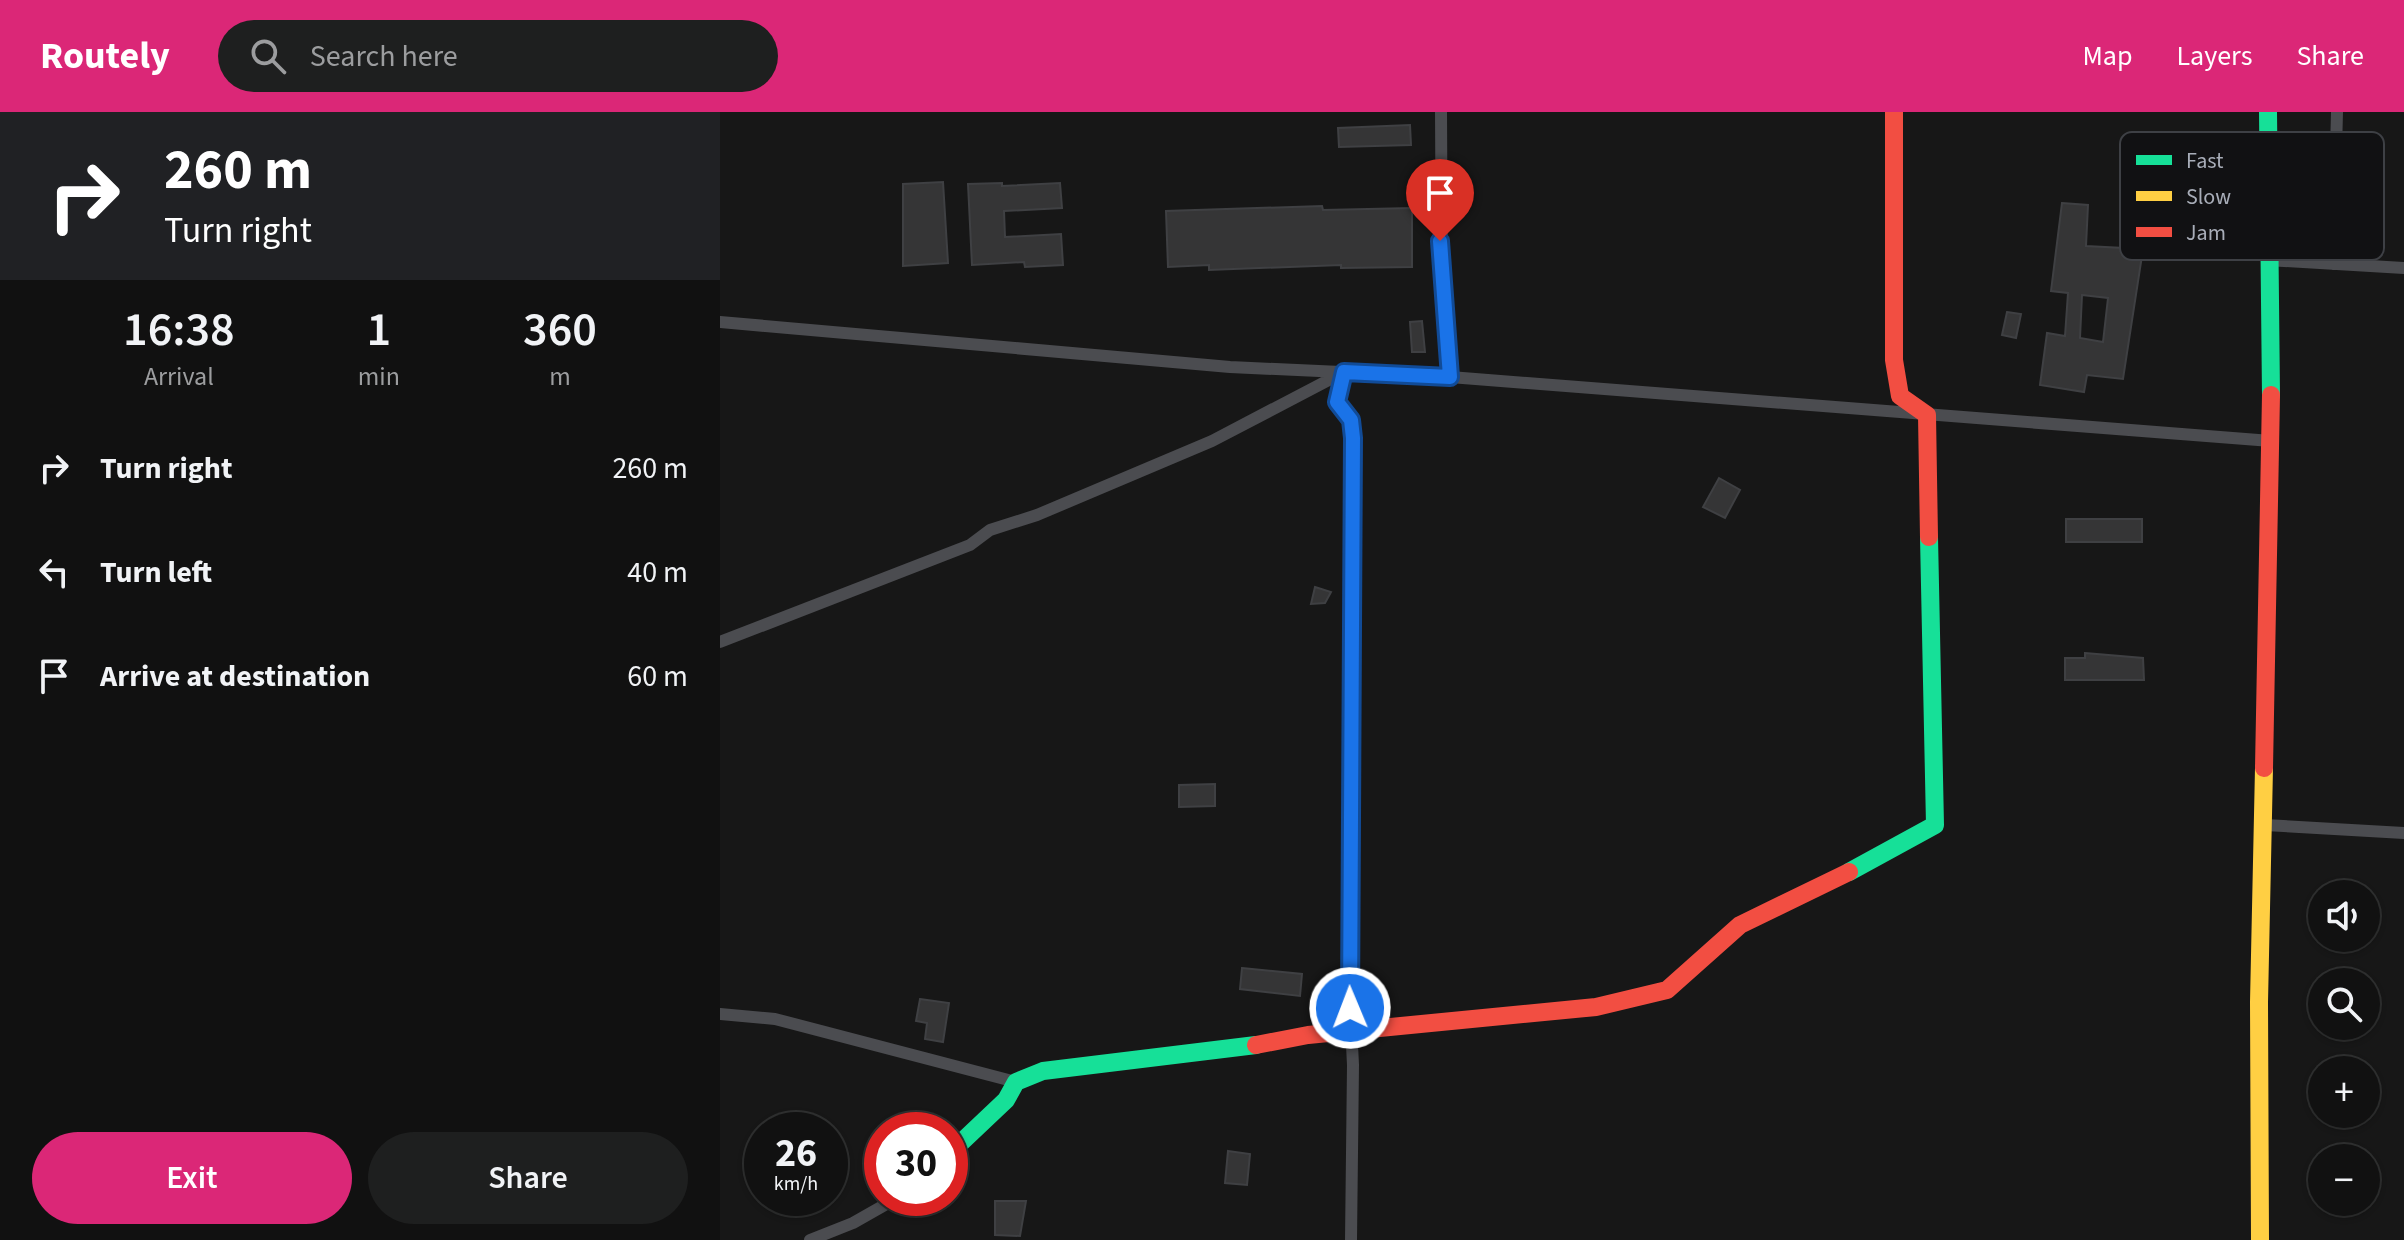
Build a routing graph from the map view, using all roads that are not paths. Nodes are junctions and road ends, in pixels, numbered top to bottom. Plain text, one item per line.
1 (1441, 112) edge
2 (1894, 112) edge
3 (2268, 112) edge
4 (2337, 112) edge
5 (2268, 132) edge
6 (2336, 132) edge
7 (2267, 260) joint
8 (2333, 260) edge
9 (2333, 264) junction
10 (2404, 268) edge
11 (720, 322) edge
12 (1344, 372) junction
13 (1450, 377) junction
14 (1927, 415) junction
15 (2271, 441) junction
16 (720, 642) edge
17 (2265, 825) junction
18 (2404, 833) edge
19 (720, 1014) edge
20 (1350, 1032) junction
21 (1016, 1082) junction
22 (968, 1136) edge
23 (865, 1216) edge
24 (810, 1240) edge
25 (1351, 1240) edge
26 (2260, 1240) edge

1 - 13 street
2 - 14 street
3 - 5 street
4 - 6 street
7 - 9 street
7 - 15 street
8 - 9 street
9 - 10 street
11 - 12 street
12 - 13 street
12 - 16 street
12 - 20 street
13 - 14 street
14 - 15 street
14 - 20 street
15 - 17 street
17 - 18 street
17 - 26 street
19 - 21 street
20 - 21 street
20 - 25 street
21 - 22 street
23 - 24 street

